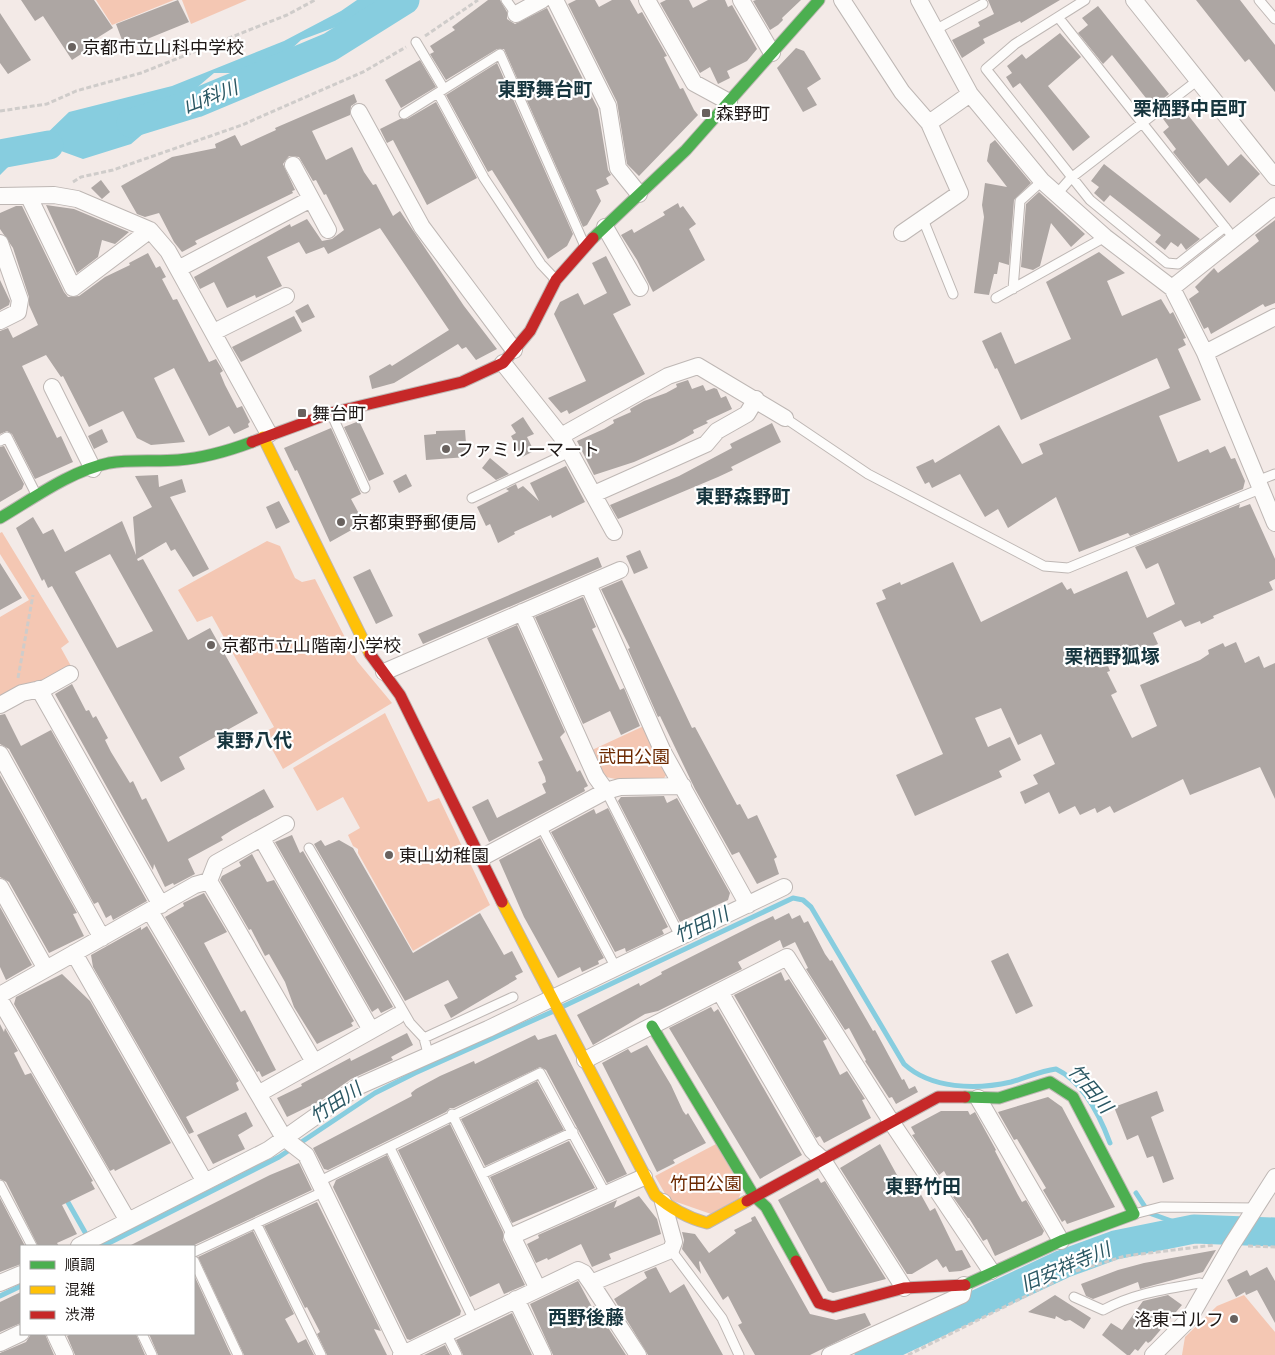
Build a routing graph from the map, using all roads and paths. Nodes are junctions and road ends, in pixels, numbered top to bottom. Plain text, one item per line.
1 (315, 0) edge
2 (478, 0) edge
3 (506, 0) edge
4 (542, 0) edge
5 (555, 0) edge
6 (647, 0) edge
7 (741, 0) edge
8 (819, 0) edge
9 (842, 0) edge
10 (919, 0) edge
11 (1085, 0) edge
12 (1134, 0) edge
13 (1259, 0) edge
14 (983, 4) dead end
15 (516, 14) joint
16 (1058, 17) junction
17 (1275, 19) edge
18 (934, 30) junction
19 (416, 42) junction
20 (772, 53) junction
21 (1198, 80) junction
22 (441, 91) junction
23 (970, 94) junction
24 (729, 102) junction
25 (0, 111) edge
26 (359, 112) dead end
27 (404, 114) dead end
28 (929, 124) junction
29 (1143, 124) junction
30 (293, 165) dead end
31 (1275, 177) edge
32 (1071, 178) junction
33 (1042, 182) junction
34 (639, 194) junction
35 (54, 195) junction
36 (1056, 195) junction
37 (0, 196) edge
38 (30, 197) junction
39 (311, 198) junction
40 (1275, 206) edge
41 (922, 218) junction
42 (605, 227) junction
43 (150, 230) junction
44 (328, 230) dead end
45 (902, 233) dead end
46 (1230, 233) junction
47 (1105, 237) junction
48 (0, 243) edge
49 (585, 246) junction
50 (178, 269) junction
51 (556, 280) junction
52 (640, 288) dead end
53 (1172, 288) junction
54 (1013, 289) junction
55 (953, 294) dead end
56 (286, 296) dead end
57 (996, 298) dead end
58 (1275, 317) edge
59 (0, 321) edge
60 (214, 332) junction
61 (514, 350) junction
62 (1205, 353) junction
63 (503, 363) junction
64 (52, 387) dead end
65 (756, 399) junction
66 (331, 412) junction
67 (785, 418) joint
68 (266, 435) junction
69 (561, 436) junction
70 (0, 441) edge
71 (570, 452) junction
72 (93, 469) junction
73 (1275, 474) edge
74 (1259, 485) junction
75 (365, 488) dead end
76 (594, 494) junction
77 (38, 496) junction
78 (472, 498) dead end
79 (0, 518) edge
80 (1275, 523) edge
81 (614, 532) dead end
82 (620, 570) dead end
83 (588, 584) junction
84 (34, 595) dead end
85 (522, 612) junction
86 (384, 672) junction
87 (70, 674) dead end
88 (17, 681) dead end
89 (39, 689) junction
90 (0, 705) edge
91 (663, 752) junction
92 (0, 754) edge
93 (591, 767) junction
94 (684, 786) junction
95 (606, 791) junction
96 (286, 824) dead end
97 (541, 826) junction
98 (262, 839) junction
99 (309, 848) dead end
100 (481, 858) junction
101 (209, 880) junction
102 (0, 887) edge
103 (784, 887) dead end
104 (748, 905) junction
105 (156, 908) junction
106 (680, 936) junction
107 (102, 938) junction
108 (74, 953) junction
109 (616, 968) junction
110 (46, 969) junction
111 (720, 992) junction
112 (0, 995) edge
113 (513, 997) dead end
114 (0, 1000) edge
115 (554, 1000) junction
116 (397, 1016) dead end
117 (652, 1026) junction
118 (371, 1030) junction
119 (426, 1045) junction
120 (585, 1060) junction
121 (314, 1062) junction
122 (258, 1094) junction
123 (978, 1098) junction
124 (452, 1114) junction
125 (892, 1123) junction
126 (573, 1132) junction
127 (288, 1141) junction
128 (390, 1148) junction
129 (823, 1160) junction
130 (482, 1174) junction
131 (644, 1177) junction
132 (1275, 1177) edge
133 (205, 1182) junction
134 (0, 1185) edge
135 (322, 1186) junction
136 (605, 1193) junction
137 (754, 1196) junction
138 (663, 1202) junction
139 (1255, 1208) junction
140 (1137, 1214) junction
141 (128, 1221) junction
142 (256, 1223) junction
143 (512, 1236) junction
144 (1061, 1241) junction
145 (31, 1245) edge
146 (81, 1245) edge
147 (1231, 1246) junction
148 (1275, 1247) edge
149 (671, 1250) junction
150 (195, 1252) edge
151 (195, 1263) edge
152 (991, 1271) junction
153 (20, 1274) edge
154 (0, 1283) edge
155 (591, 1283) junction
156 (964, 1285) junction
157 (1208, 1287) junction
158 (904, 1288) junction
159 (538, 1289) junction
160 (1074, 1297) dead end
161 (516, 1300) junction
162 (474, 1320) junction
163 (20, 1333) edge
164 (446, 1333) junction
165 (55, 1335) edge
166 (142, 1335) edge
167 (0, 1343) edge
168 (402, 1354) edge
169 (65, 1355) edge
170 (152, 1355) edge
171 (238, 1355) edge
172 (321, 1355) edge
173 (457, 1355) edge
174 (543, 1355) edge
175 (638, 1355) edge
176 (739, 1355) edge
177 (830, 1355) edge
178 (1153, 1355) edge

1 - 25 path
2 - 19 path
3 - 15 lane
4 - 15 street
5 - 34 street
6 - 24 street
7 - 20 street
8 - 20 street
9 - 28 street
10 - 18 street
11 - 16 lane
12 - 21 street
13 - 17 lane
14 - 18 lane
16 - 29 lane
16 - 32 lane
18 - 23 street
19 - 22 lane
19 - 35 path
20 - 24 street
21 - 29 lane
21 - 31 street
22 - 27 lane
22 - 49 lane
22 - 51 lane
23 - 28 street
23 - 33 street
24 - 34 street
26 - 61 street
28 - 41 street
29 - 32 lane
29 - 46 lane
30 - 39 street
32 - 36 lane
32 - 46 lane
33 - 36 street
33 - 54 lane
34 - 42 street
35 - 38 street
35 - 43 street
36 - 47 street
37 - 38 street
38 - 43 street
39 - 44 street
39 - 50 street
40 - 46 street
41 - 45 street
41 - 55 lane
42 - 49 street
42 - 52 street
43 - 50 street
46 - 53 street
47 - 53 street
47 - 54 lane
48 - 59 street
49 - 51 street
50 - 60 street
51 - 61 street
53 - 62 street
54 - 57 lane
56 - 60 street
58 - 62 street
60 - 68 street
61 - 63 street
62 - 74 street
63 - 66 street
63 - 69 street
64 - 72 street
65 - 67 street
65 - 69 street
65 - 76 street
66 - 68 street
66 - 75 lane
67 - 74 lane
68 - 72 street
68 - 86 street
69 - 71 street
70 - 77 lane
71 - 76 street
71 - 78 lane
72 - 77 street
73 - 74 lane
74 - 80 street
76 - 81 street
77 - 79 street
82 - 83 street
83 - 85 street
83 - 91 street
84 - 88 path
85 - 86 street
85 - 93 street
86 - 100 street
87 - 89 street
89 - 90 street
89 - 105 street
91 - 93 path
91 - 94 street
92 - 107 street
93 - 95 street
94 - 95 street
94 - 104 street
95 - 97 street
95 - 106 lane
96 - 98 street
97 - 100 street
97 - 109 lane
98 - 101 street
98 - 118 street
99 - 119 lane
100 - 115 street
101 - 105 street
101 - 121 street
102 - 110 street
103 - 104 street
104 - 106 street
105 - 107 street
105 - 122 street
106 - 109 street
107 - 108 street
108 - 110 street
108 - 133 street
109 - 115 street
110 - 112 street
111 - 117 street
111 - 125 street
111 - 129 street
113 - 119 lane
114 - 141 street
115 - 119 street
115 - 120 street
116 - 118 street
117 - 120 street
117 - 137 street
118 - 121 street
119 - 127 street
120 - 131 street
121 - 122 street
122 - 127 street
123 - 125 street
123 - 140 street
123 - 144 street
124 - 126 lane
124 - 128 lane
124 - 130 lane
125 - 129 street
125 - 152 street
126 - 130 lane
126 - 136 lane
127 - 133 street
127 - 135 street
128 - 135 lane
128 - 162 lane
129 - 137 street
129 - 158 street
130 - 143 lane
131 - 136 street
131 - 138 street
132 - 139 street
133 - 141 street
134 - 145 lane
135 - 142 lane
135 - 168 street
136 - 143 street
137 - 138 street
137 - 158 street
138 - 149 street
139 - 140 lane
139 - 147 street
140 - 144 street
141 - 146 street
142 - 150 lane
142 - 172 lane
143 - 159 street
144 - 152 street
147 - 148 path
147 - 157 street
149 - 155 street
149 - 176 lane
151 - 171 lane
152 - 156 street
153 - 154 street
155 - 159 street
155 - 175 street
156 - 158 street
156 - 177 street
157 - 160 lane
157 - 178 street
159 - 161 street
161 - 162 street
161 - 174 street
162 - 164 street
163 - 167 street
164 - 168 street
164 - 173 lane
165 - 169 street
166 - 170 lane

